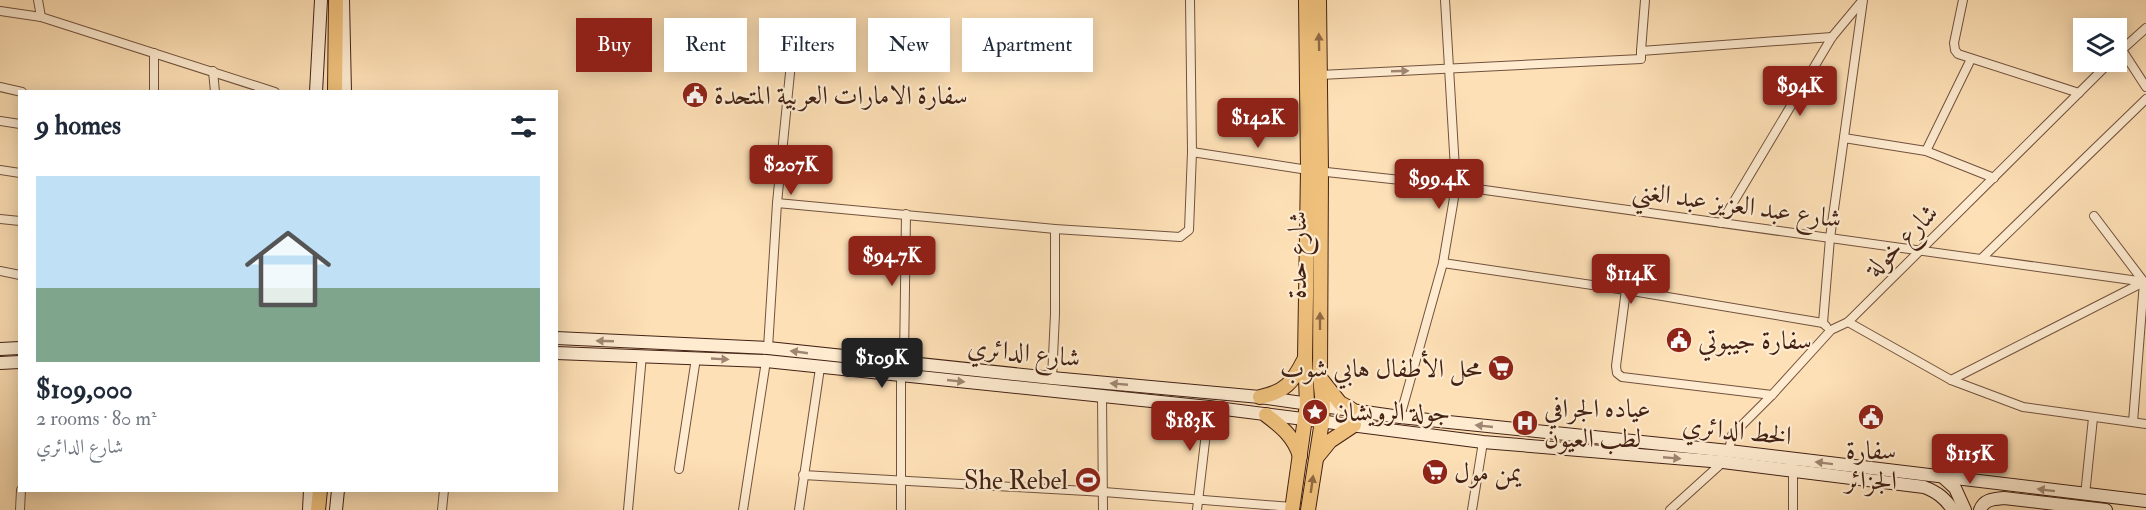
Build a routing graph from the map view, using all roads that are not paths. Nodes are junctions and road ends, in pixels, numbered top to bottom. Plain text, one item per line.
1 (38, 0) edge
2 (1190, 0) edge
3 (1306, 0) edge
4 (1318, 0) edge
5 (1445, 0) edge
6 (1645, 0) edge
7 (1863, 0) edge
8 (1963, 0) edge
9 (332, 3) edge
10 (0, 11) edge
11 (41, 17) junction
12 (2146, 28) edge
13 (1832, 37) junction
14 (2127, 46) edge
15 (1641, 51) junction
16 (154, 53) junction
17 (1971, 59) junction
18 (2127, 63) edge
19 (1450, 69) junction
20 (213, 71) junction
21 (790, 72) edge
22 (2100, 72) edge
23 (1320, 75) junction
24 (0, 87) edge
25 (2146, 87) edge
26 (154, 90) edge
27 (215, 90) edge
28 (270, 90) edge
29 (316, 90) edge
30 (327, 90) edge
31 (335, 90) edge
32 (345, 90) edge
33 (18, 91) edge
34 (2079, 93) junction
35 (2146, 99) edge
36 (0, 121) edge
37 (18, 124) edge
38 (1844, 138) junction
39 (1926, 151) junction
40 (1192, 152) junction
41 (0, 170) edge
42 (1315, 171) junction
43 (18, 172) edge
44 (1994, 178) junction
45 (1456, 186) junction
46 (777, 203) junction
47 (906, 214) junction
48 (2094, 216) dead end
49 (0, 219) edge
50 (18, 221) edge
51 (1721, 224) junction
52 (1055, 229) junction
53 (1830, 238) junction
54 (1921, 250) junction
55 (1982, 258) junction
56 (1443, 263) junction
57 (0, 271) edge
58 (18, 275) edge
59 (2145, 282) edge
60 (1626, 291) junction
61 (1848, 322) junction
62 (1823, 323) junction
63 (1831, 330) junction
64 (558, 338) edge
65 (18, 348) edge
66 (768, 348) junction
67 (0, 349) edge
68 (558, 353) edge
69 (642, 355) junction
70 (696, 358) junction
71 (1305, 358) junction
72 (766, 361) junction
73 (904, 361) junction
74 (18, 362) edge
75 (0, 363) edge
76 (820, 368) junction
77 (901, 376) junction
78 (1320, 377) junction
79 (1052, 378) junction
80 (1951, 380) junction
81 (1772, 395) junction
82 (1102, 396) junction
83 (1260, 397) junction
84 (1307, 404) junction
85 (1323, 406) junction
86 (1209, 407) junction
87 (1350, 410) junction
88 (1266, 415) junction
89 (1400, 417) junction
90 (2093, 418) junction
91 (1305, 419) junction
92 (1322, 421) junction
93 (2133, 422) junction
94 (2146, 424) edge
95 (1354, 425) junction
96 (1483, 442) junction
97 (1726, 457) junction
98 (1300, 458) junction
99 (1316, 458) junction
100 (1793, 465) junction
101 (679, 469) dead end
102 (803, 475) junction
103 (1944, 478) junction
104 (900, 482) junction
105 (21, 492) edge
106 (310, 492) edge
107 (320, 492) edge
108 (328, 492) edge
109 (338, 492) edge
110 (444, 492) edge
111 (1104, 492) junction
112 (2085, 495) junction
113 (1197, 500) junction
114 (2146, 501) edge
115 (1292, 508) edge
116 (20, 510) edge
117 (309, 510) edge
118 (318, 510) edge
119 (327, 510) edge
120 (336, 510) edge
121 (442, 510) edge
122 (628, 510) edge
123 (743, 510) edge
124 (799, 510) edge
125 (901, 510) edge
126 (1103, 510) edge
127 (1197, 510) edge
128 (1308, 510) edge
129 (1472, 510) edge
130 (1670, 510) edge
131 (1793, 510) edge
132 (1953, 510) edge
133 (1965, 510) edge
134 (1980, 510) edge
135 (2106, 510) edge

1 - 11 street
2 - 40 street
3 - 42 main road, شارع حدة
23 -> 4 main road, شارع حدة
5 - 19 street
6 - 15 street
7 - 13 street
7 - 38 street
8 - 17 street
9 - 29 main road
9 - 30 main road
9 - 31 main road
9 - 32 main road
10 - 11 street
11 - 16 street
12 - 14 street
13 - 15 street
13 - 51 street
15 - 19 street
16 - 20 street
16 - 26 street
17 - 34 street
17 - 39 street
18 - 25 street
23 -> 19 street
19 - 45 street
20 - 27 street
20 - 28 street
21 - 46 street
22 - 34 street, شارع خولة
23 - 42 main road, شارع حدة
24 - 33 street
34 - 44 street, شارع خولة
35 - 55 street
36 - 37 street
38 - 39 street
38 - 53 street
39 - 44 street
40 - 42 street, شارع عبد العزيز عبد الغني
40 - 52 street
41 - 43 street
42 - 45 street, شارع عبد العزيز عبد الغني
42 - 71 main road, شارع حدة
78 -> 42 main road, شارع حدة
44 - 54 street, شارع خولة
45 - 51 street, شارع عبد العزيز عبد الغني
45 - 56 street
46 - 47 street
46 - 66 street
47 - 52 street
47 - 73 street
48 - 59 street
49 - 50 street
51 - 53 street, شارع عبد العزيز عبد الغني
52 - 79 street
53 - 54 street, شارع عبد العزيز عبد الغني
53 - 62 street
54 - 55 street, شارع عبد العزيز عبد الغني
54 - 61 street, شارع خولة
55 - 59 street, شارع عبد العزيز عبد الغني
56 - 60 street
56 - 89 street
57 - 58 street
59 - 80 street
59 - 93 street
60 - 62 street
60 - 81 street
61 - 63 street, شارع خولة
61 - 80 street
62 - 63 street
63 - 81 street, شارع خولة
66 -> 64 main road, شارع الدائري
65 - 67 main road
66 - 72 main road
73 -> 66 main road, شارع الدائري
68 - 69 main road, شارع الدائري
69 - 70 main road, شارع الدائري
69 - 122 street
70 -> 72 main road, شارع الدائري
70 - 101 street
71 - 83 main road
71 - 84 main road, شارع حدة
72 - 76 main road, شارع الدائري
72 - 123 street
73 - 79 main road, شارع الدائري
74 - 75 main road
76 - 77 main road, شارع الدائري
76 - 102 street
77 -> 82 main road, شارع الدائري
77 - 104 street
78 - 85 main road, شارع حدة
78 - 87 main road
83 -> 79 main road, شارع الدائري
80 - 90 street
81 - 97 street, شارع خولة
82 - 86 main road, شارع الدائري
82 - 111 street
83 - 84 main road, شارع الدائري
84 - 85 main road, الخط الدائري
84 - 91 main road, شارع حدة
85 - 87 main road, الخط الدائري
85 - 92 main road, شارع حدة
86 - 88 main road, شارع الدائري
86 - 113 street
87 - 89 main road, الخط الدائري
88 - 91 main road, شارع الدائري
88 - 98 main road
97 -> 89 main road, الخط الدائري
90 - 93 street
90 - 112 street
91 - 92 main road, الخط الدائري
91 - 98 main road, شارع حدة
92 - 95 main road, الخط الدائري
92 - 99 main road, شارع حدة
93 - 94 street
95 - 96 main road, الخط الدائري
95 - 99 main road
96 -> 97 main road, الخط الدائري
96 - 129 street
97 - 100 main road, الخط الدائري
97 - 130 street
98 - 115 main road, شارع حدة
128 -> 99 main road, شارع حدة
103 -> 100 main road, الخط الدائري
100 - 131 street
100 - 132 main road, الخط الدائري
102 - 104 street
102 - 124 street
112 -> 103 main road, الخط الدائري
103 - 133 main road
104 - 111 street
104 - 125 street
105 - 116 street
106 - 117 main road
107 - 118 main road
108 - 119 main road
109 - 120 main road
110 - 121 street
111 - 113 street
111 - 126 street
112 - 114 main road, الخط الدائري
113 - 115 street
113 - 127 street
134 - 135 main road

